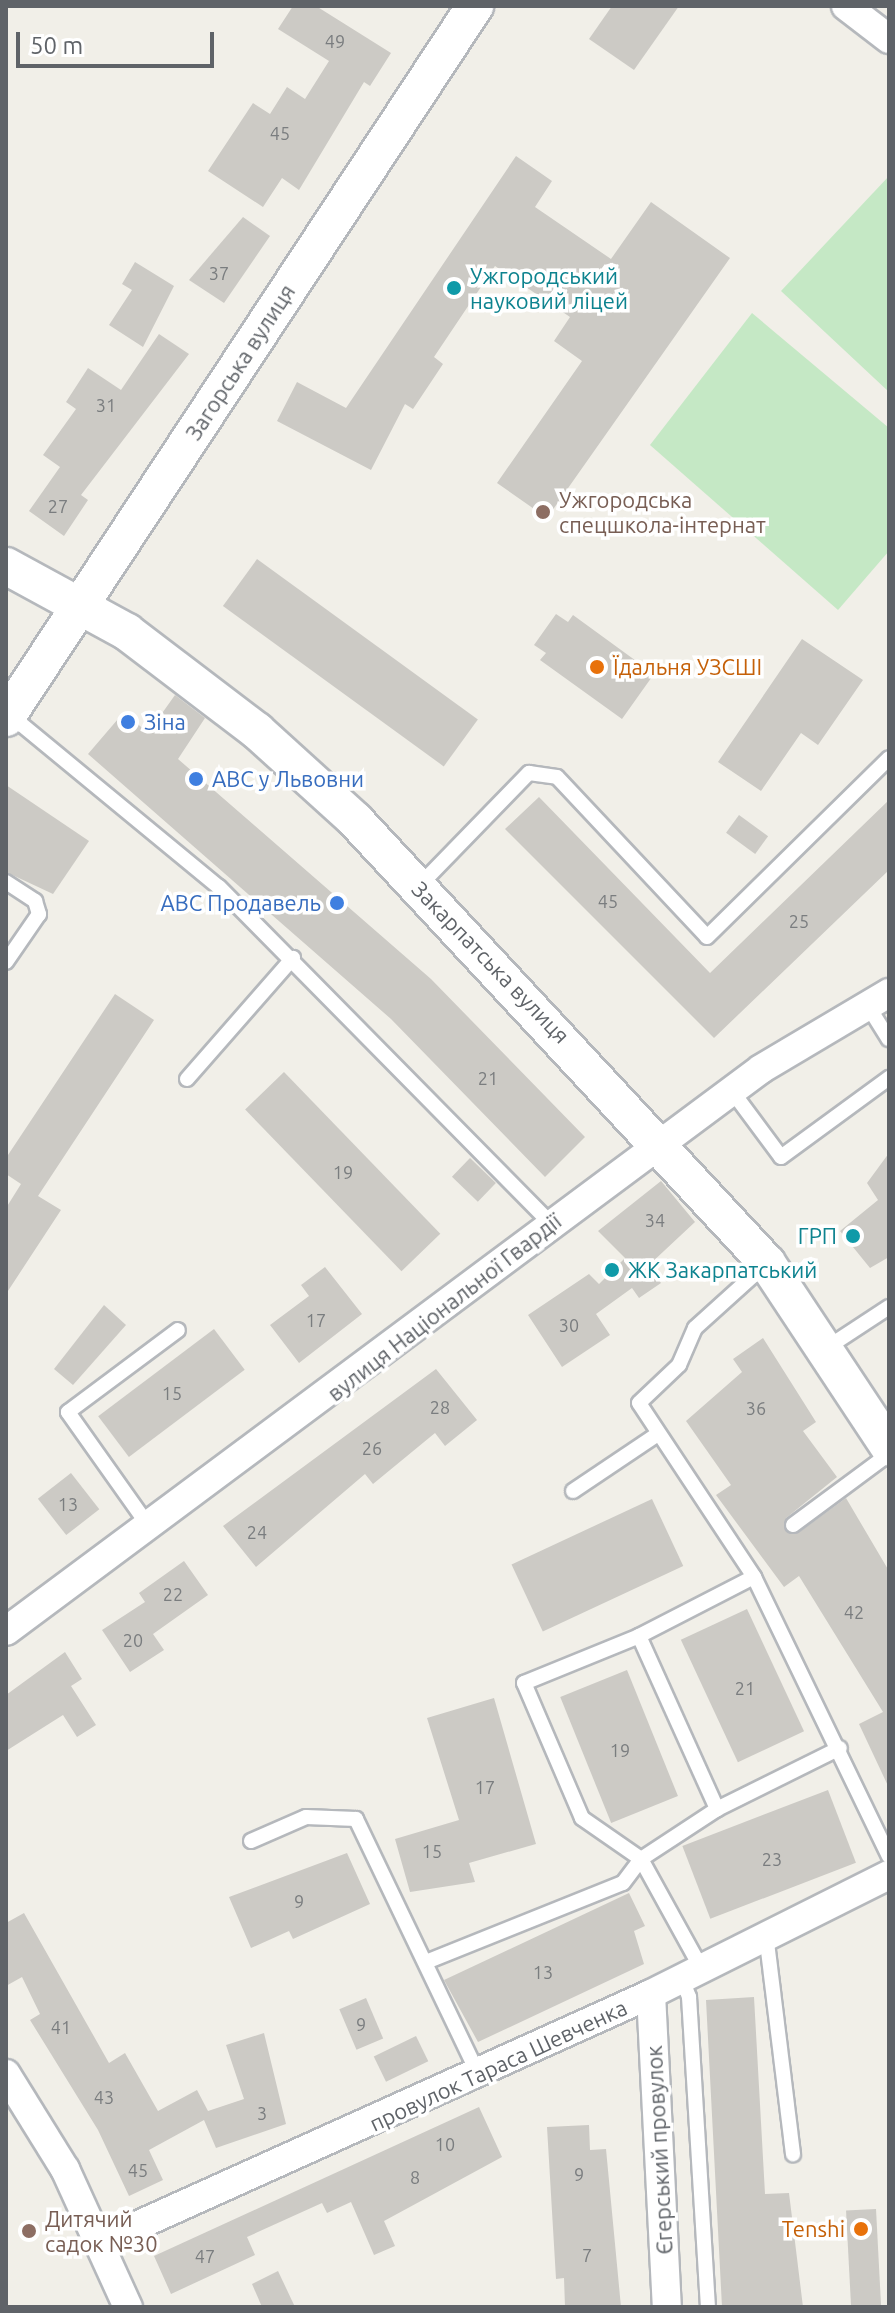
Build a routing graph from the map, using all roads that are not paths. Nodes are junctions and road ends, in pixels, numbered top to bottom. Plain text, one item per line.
1 (475, 6) edge
2 (846, 6) edge
3 (889, 39) edge
4 (6, 566) edge
5 (81, 605) junction
6 (7, 716) edge
7 (889, 758) edge
8 (6, 882) edge
9 (418, 886) junction
10 (293, 958) junction
11 (6, 962) edge
12 (878, 1000) edge
13 (889, 1039) edge
14 (889, 1078) edge
15 (187, 1079) dead end
16 (732, 1091) junction
17 (662, 1142) junction
18 (551, 1224) junction
19 (767, 1263) junction
20 (889, 1307) edge
21 (178, 1330) dead end
22 (828, 1347) junction
23 (655, 1436) junction
24 (887, 1442) edge
25 (573, 1491) dead end
26 (793, 1525) dead end
27 (151, 1529) junction
28 (754, 1577) junction
29 (6, 1631) edge
30 (639, 1636) junction
31 (840, 1748) junction
32 (717, 1809) junction
33 (251, 1841) dead end
34 (889, 1856) edge
35 (641, 1859) junction
36 (889, 1875) edge
37 (766, 1934) junction
38 (426, 1962) junction
39 (690, 1971) junction
40 (651, 1994) junction
41 (6, 2074) edge
42 (478, 2074) junction
43 (793, 2154) dead end
44 (101, 2242) junction
45 (128, 2307) edge
46 (667, 2307) edge
47 (708, 2307) edge

1 - 5 street, Загорська вулиця
2 - 3 street
4 - 5 street, Закарпатська вулиця
5 - 6 street, Загорська вулиця
5 - 9 street, Закарпатська вулиця
6 - 10 lane
7 - 9 lane
8 - 11 lane
9 - 17 street, Закарпатська вулиця
10 - 15 lane
10 - 18 lane
12 - 13 lane
12 - 16 street, вулиця Національної Гвардії
14 - 16 lane
16 - 17 street, вулиця Національної Гвардії
17 - 18 street, вулиця Національної Гвардії
17 - 19 street, Закарпатська вулиця
18 - 27 street, вулиця Національної Гвардії
19 - 22 street, Закарпатська вулиця
19 - 23 lane
20 - 22 lane
21 - 27 lane
22 - 24 street, Закарпатська вулиця
23 - 25 lane
23 - 28 lane
24 - 26 lane
27 - 29 street, вулиця Національної Гвардії
28 - 30 lane
28 - 31 lane
30 - 32 lane
30 - 35 lane
31 - 32 lane
31 - 34 lane
32 - 35 lane
33 - 38 lane
35 - 38 lane
35 - 39 lane
36 - 37 street, провулок Тараса Шевченка
37 - 39 street, провулок Тараса Шевченка
37 - 43 lane
38 - 42 lane
39 - 40 street, провулок Тараса Шевченка
39 - 47 lane
40 - 42 street, провулок Тараса Шевченка
40 - 46 street, Єгерський провулок
41 - 44 street
42 - 44 street, провулок Тараса Шевченка
44 - 45 street

